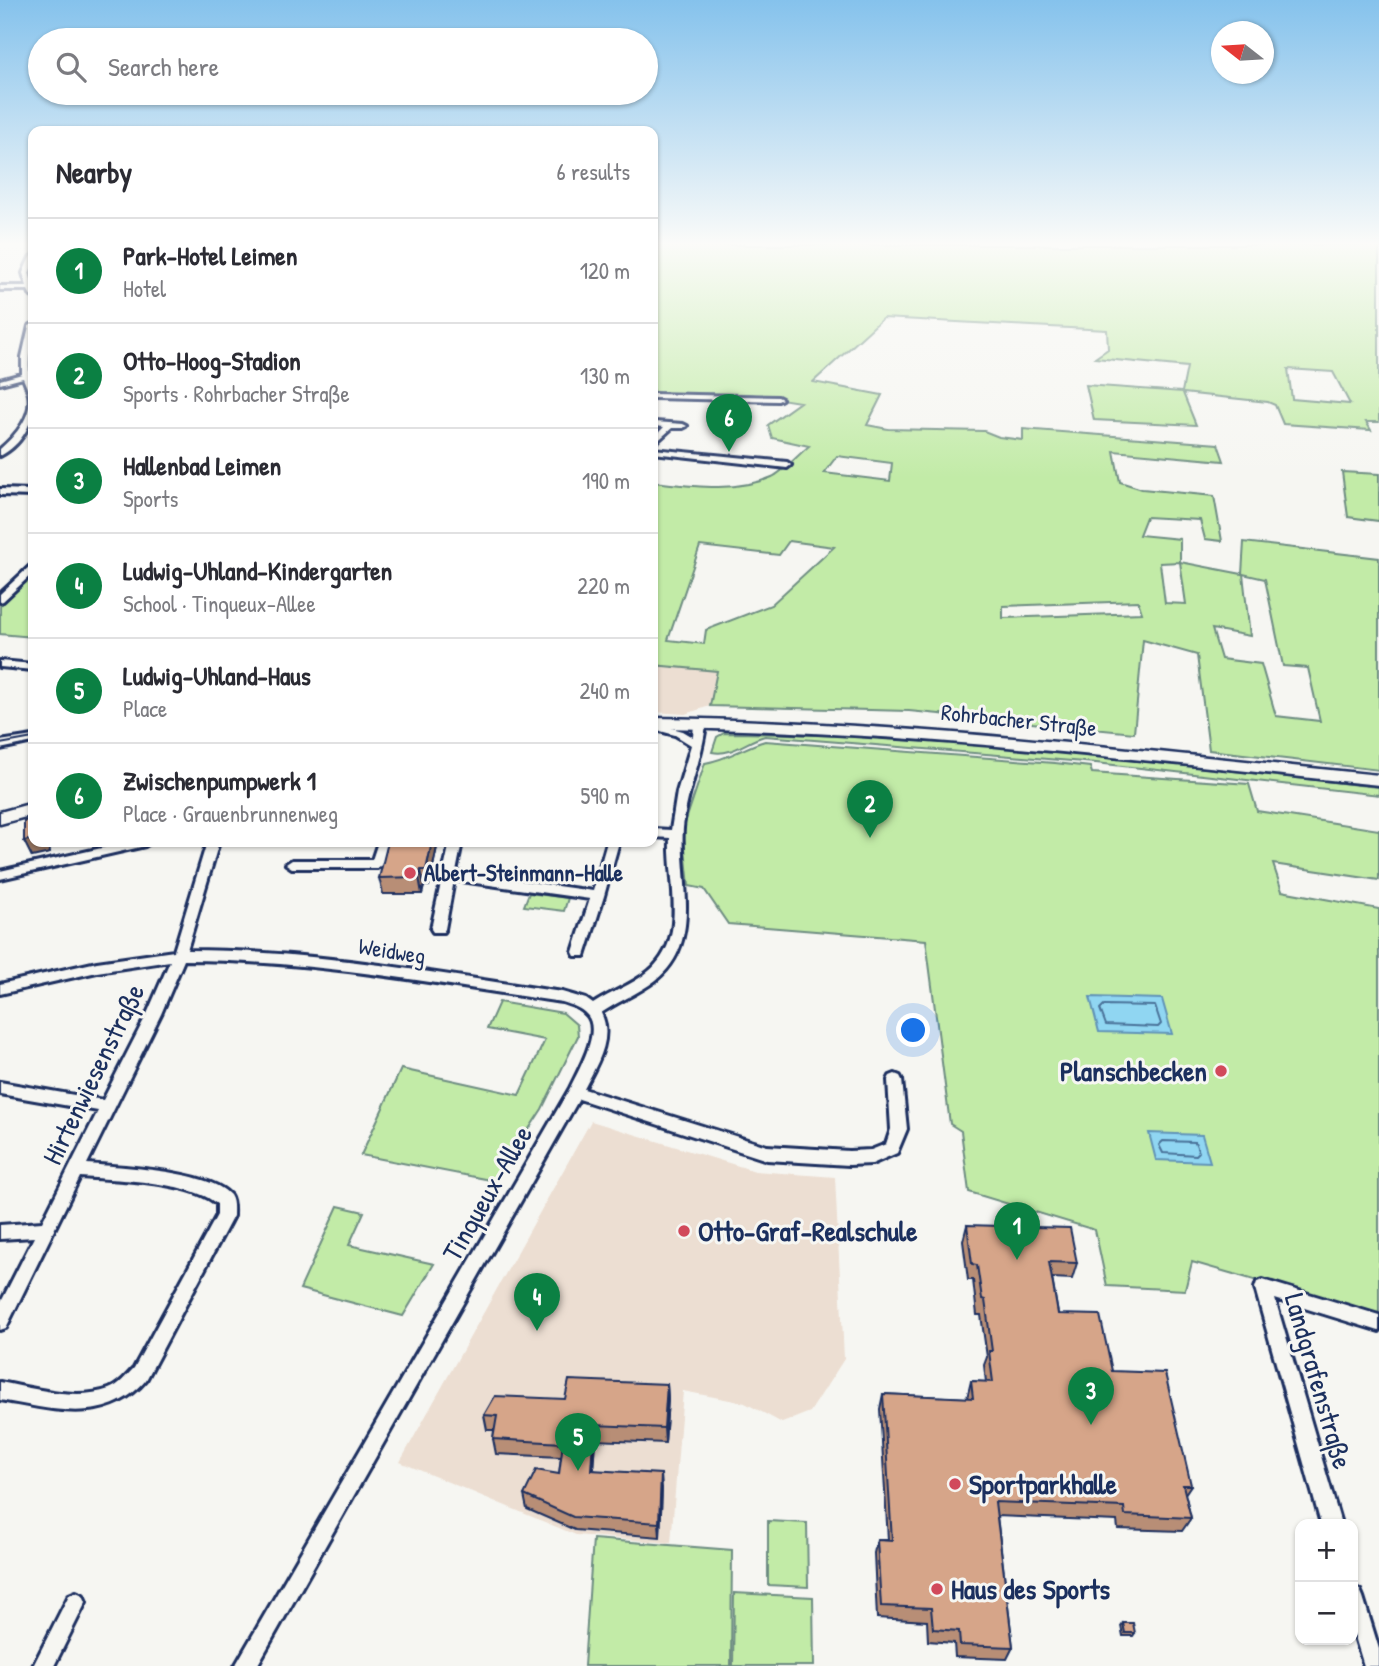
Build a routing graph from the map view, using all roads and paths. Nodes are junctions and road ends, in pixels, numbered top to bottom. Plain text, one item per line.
1 (28, 351) edge
2 (26, 375) junction
3 (28, 381) edge
4 (0, 382) edge
5 (658, 396) edge
6 (778, 399) dead end
7 (28, 418) edge
8 (658, 424) dead end
9 (670, 425) junction
10 (683, 426) dead end
11 (658, 438) edge
12 (658, 452) edge
13 (0, 453) edge
14 (787, 465) dead end
15 (0, 492) edge
16 (28, 493) edge
17 (28, 580) edge
18 (0, 599) edge
19 (0, 664) edge
20 (28, 667) edge
21 (700, 723) junction
22 (658, 725) edge
23 (658, 727) edge
24 (28, 740) edge
25 (697, 744) junction
26 (0, 745) edge
27 (1379, 780) edge
28 (28, 810) edge
29 (0, 818) edge
30 (658, 833) edge
31 (677, 834) junction
32 (123, 847) edge
33 (211, 847) edge
34 (382, 847) edge
35 (455, 847) edge
36 (612, 847) edge
37 (292, 864) dead end
38 (0, 875) edge
39 (449, 875) junction
40 (598, 896) junction
41 (438, 929) dead end
42 (579, 952) dead end
43 (179, 955) junction
44 (0, 989) edge
45 (594, 1011) junction
46 (895, 1080) dead end
47 (0, 1088) edge
48 (575, 1092) junction
49 (108, 1107) junction
50 (76, 1170) junction
51 (46, 1229) junction
52 (0, 1232) edge
53 (0, 1322) edge
54 (1379, 1323) edge
55 (0, 1391) edge
56 (1330, 1519) edge
57 (76, 1602) dead end
58 (1358, 1612) edge
59 (1376, 1665) edge
60 (43, 1666) edge
61 (246, 1666) edge

1 - 2 street
2 - 3 street
2 - 4 street
5 - 6 street
7 - 13 street
8 - 9 street
9 - 10 street
9 - 11 street
12 - 14 street
15 - 16 street
17 - 18 street
19 - 20 street
21 - 22 main road, Rohrbacher Straße
21 - 25 street
21 - 27 main road, Rohrbacher Straße
23 - 25 street
24 - 26 street
25 - 31 street
28 - 29 main road
30 - 31 street
31 - 45 street
32 - 38 street
33 - 43 street, Hirtenwiesenstraße
34 - 37 street
35 - 39 street
36 - 40 street
39 - 40 street
39 - 41 street
40 - 42 street
43 - 44 street, Weidweg
43 - 45 street, Weidweg
43 - 49 street, Hirtenwiesenstraße
45 - 48 street, Tinqueux-Allee
46 - 48 street
47 - 49 street
48 - 61 street, Tinqueux-Allee
49 - 50 street, Hirtenwiesenstraße
50 - 51 street, Hirtenwiesenstraße
50 - 55 street
51 - 52 street
51 - 53 street, Hirtenwiesenstraße
54 - 56 street, Landgrafenstraße
57 - 60 street
58 - 59 street

